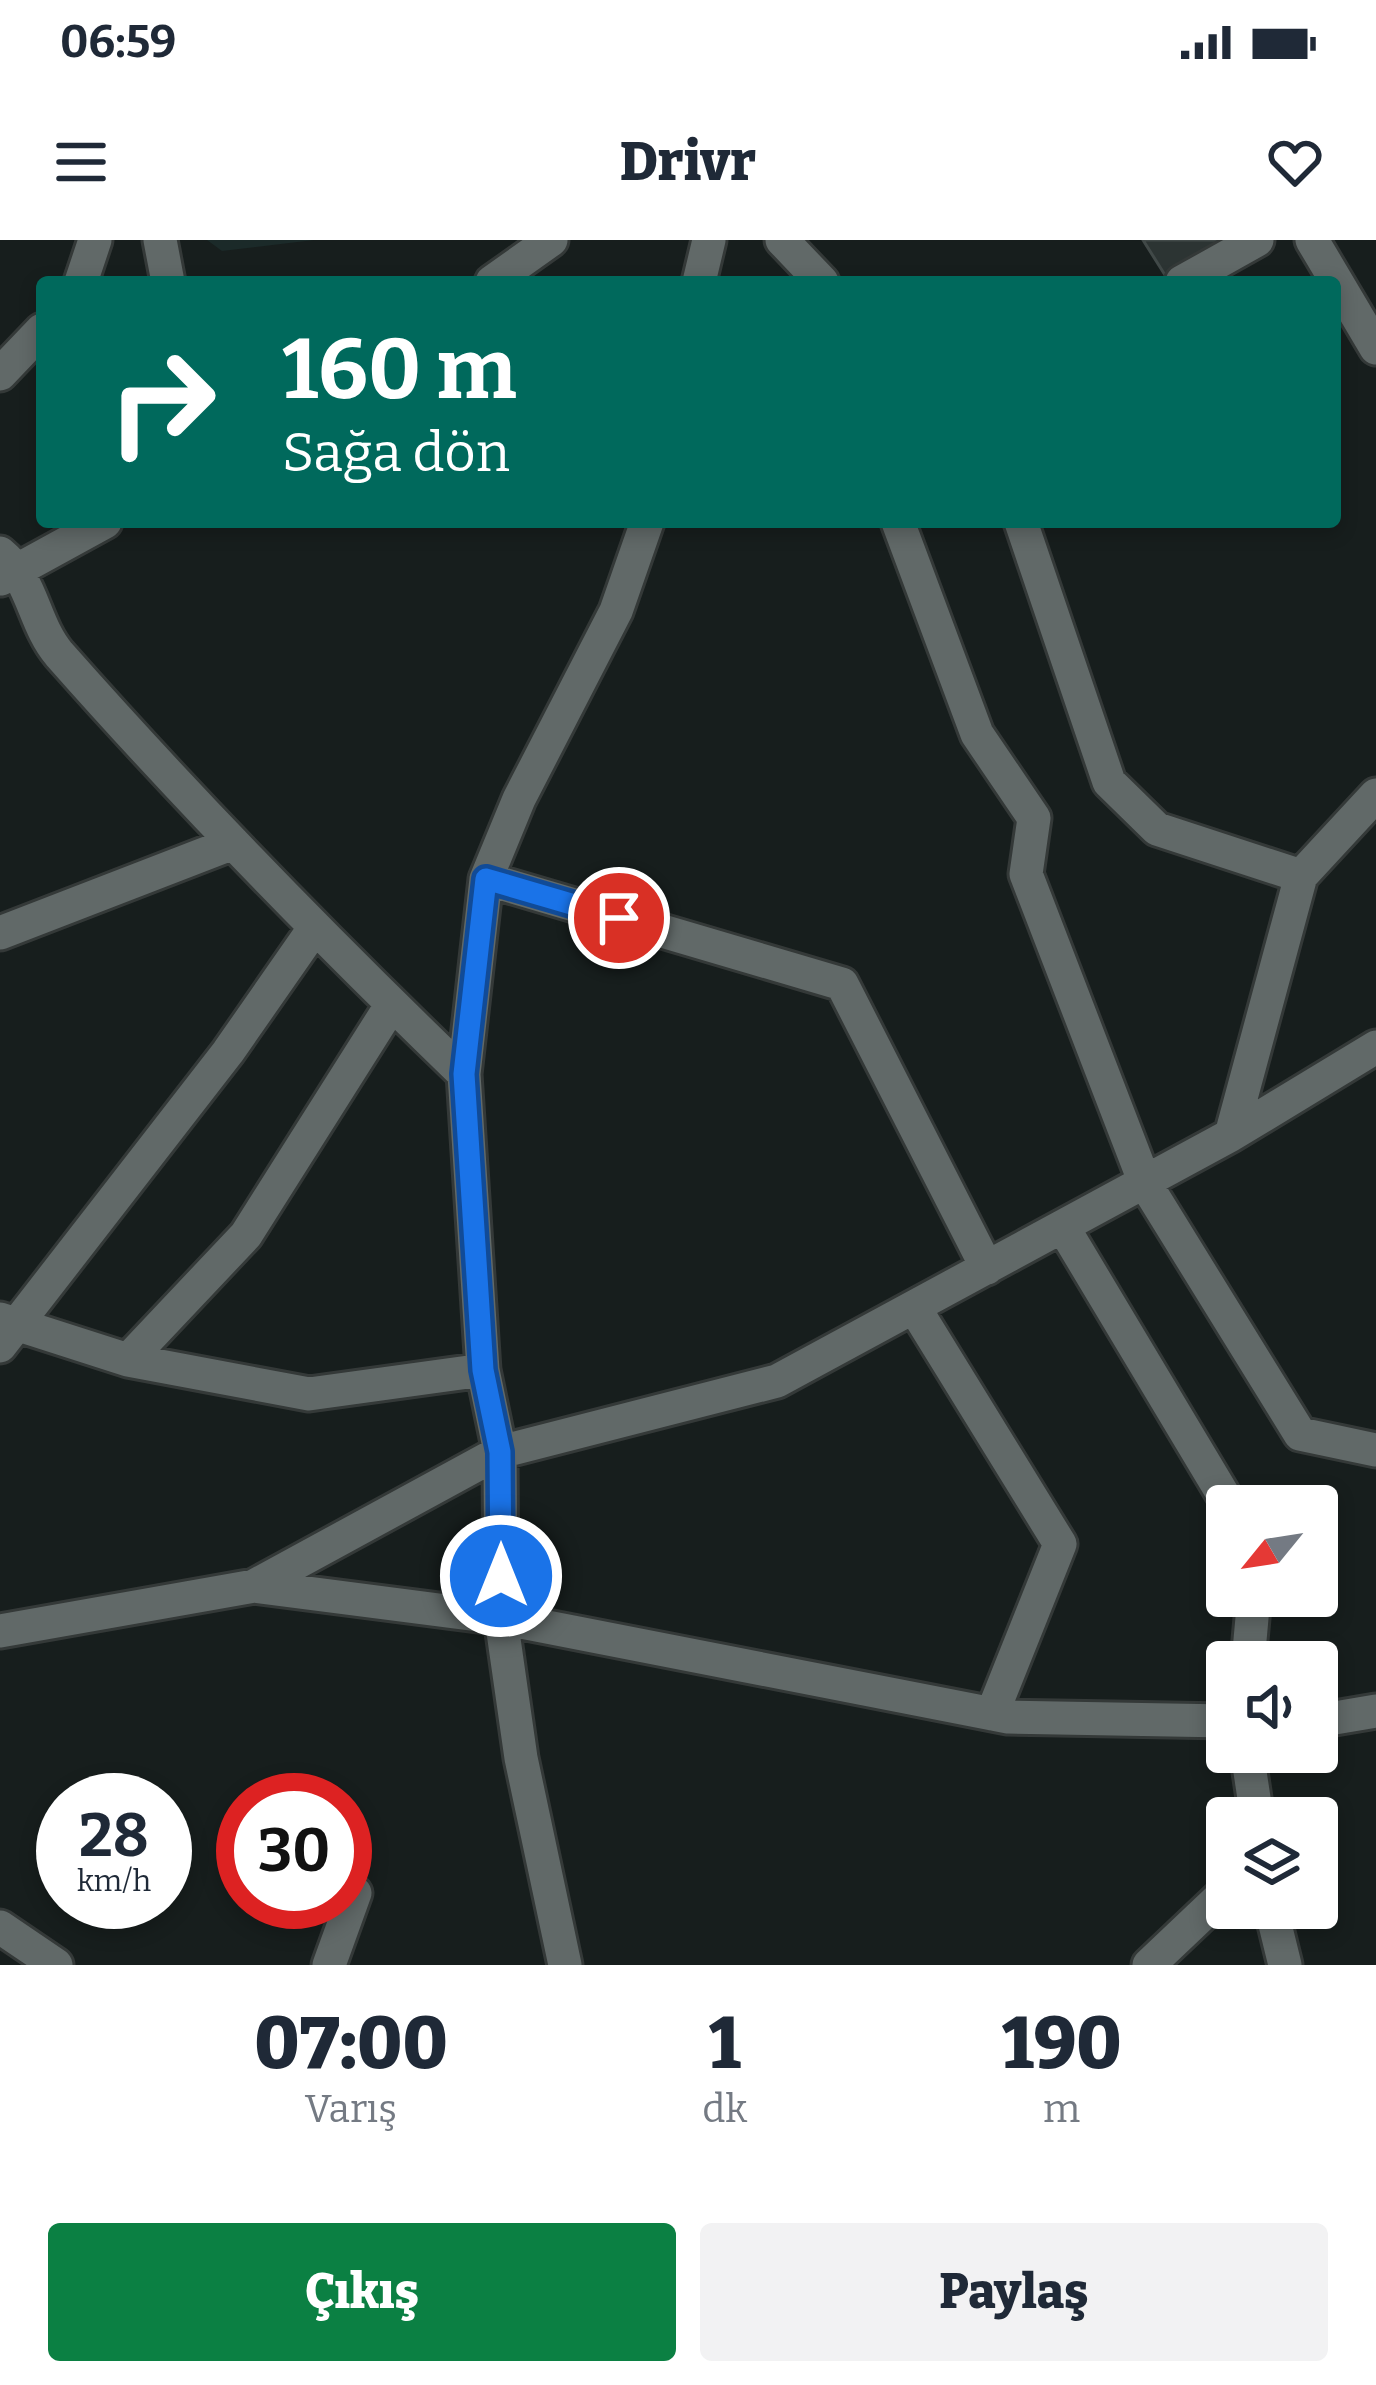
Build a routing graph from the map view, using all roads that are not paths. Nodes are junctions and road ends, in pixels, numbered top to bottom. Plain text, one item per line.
1 (95, 240) edge
2 (160, 240) edge
3 (551, 240) edge
4 (709, 240) edge
5 (782, 240) edge
6 (1257, 240) edge
7 (1312, 240) edge
8 (83, 276) edge
9 (167, 276) edge
10 (500, 276) edge
11 (700, 276) edge
12 (816, 276) edge
13 (1193, 276) edge
14 (1333, 276) edge
15 (1341, 289) edge
16 (36, 336) edge
17 (1376, 348) edge
18 (0, 374) edge
19 (92, 528) edge
20 (645, 528) edge
21 (900, 528) edge
22 (1023, 528) edge
23 (6, 567) edge
24 (1376, 795) edge
25 (233, 843) junction
26 (1300, 876) junction
27 (486, 879) junction
28 (314, 930) junction
29 (0, 933) edge
30 (392, 1004) junction
31 (1376, 1047) edge
32 (464, 1074) junction
33 (1231, 1135) junction
34 (1145, 1183) junction
35 (1063, 1227) junction
36 (987, 1268) junction
37 (914, 1307) junction
38 (4, 1330) edge
39 (128, 1360) junction
40 (483, 1370) junction
41 (1376, 1450) edge
42 (500, 1452) junction
43 (1217, 1485) edge
44 (254, 1586) junction
45 (501, 1618) junction
46 (0, 1630) edge
47 (1376, 1711) edge
48 (992, 1714) junction
49 (1338, 1717) edge
50 (1206, 1720) edge
51 (1206, 1912) edge
52 (0, 1927) edge
53 (342, 1929) edge
54 (1276, 1929) edge
55 (56, 1965) edge
56 (329, 1965) edge
57 (565, 1965) edge
58 (1149, 1965) edge
59 (1285, 1965) edge

1 - 8 street
2 - 9 street
3 - 10 street
4 - 11 street
5 - 12 street
6 - 13 street
7 - 14 street
15 - 17 street
16 - 18 street
19 - 23 street
20 - 27 street
21 - 34 street
22 - 26 street
23 - 25 street
24 - 26 street
25 - 28 street
25 - 29 street
26 - 33 street
27 - 32 street
27 - 36 street
28 - 30 street
28 - 38 street
30 - 32 street
30 - 39 street
31 - 33 street
32 - 40 street
33 - 34 street
34 - 35 street
34 - 41 street
35 - 36 street
35 - 43 street
36 - 37 street
37 - 42 street
37 - 48 street
38 - 39 street
39 - 40 street
40 - 42 street
42 - 44 street
42 - 45 street
44 - 45 street
44 - 46 street
45 - 48 street
45 - 57 street
47 - 49 street
48 - 50 street
51 - 58 street
52 - 55 street
53 - 56 street
54 - 59 street

